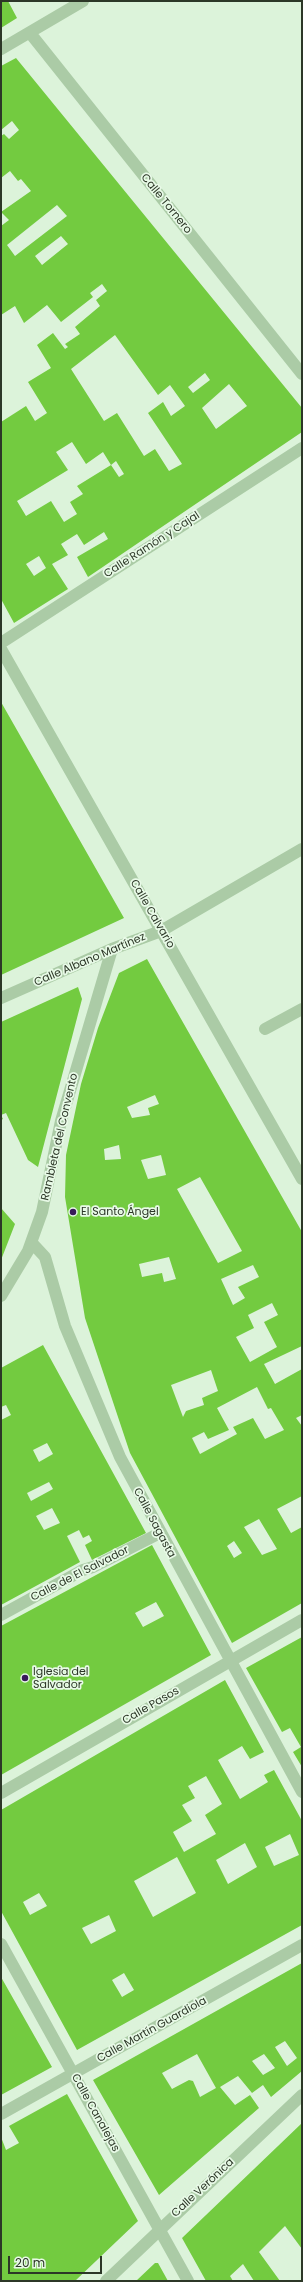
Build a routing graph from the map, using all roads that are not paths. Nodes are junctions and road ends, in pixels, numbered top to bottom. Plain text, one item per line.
1 (83, 1) edge
2 (30, 33) junction
3 (1, 49) edge
4 (302, 374) edge
5 (302, 448) edge
6 (1, 643) edge
7 (1, 649) edge
8 (302, 849) edge
9 (161, 931) junction
10 (112, 949) junction
11 (1, 998) edge
12 (302, 1009) edge
13 (265, 1029) dead end
14 (302, 1179) edge
15 (32, 1243) junction
16 (1, 1296) edge
17 (160, 1533) junction
18 (1, 1615) edge
19 (302, 1620) edge
20 (229, 1661) junction
21 (302, 1792) edge
22 (1, 1793) edge
23 (1, 1944) edge
24 (302, 1945) edge
25 (74, 2074) junction
26 (302, 2096) edge
27 (1, 2114) edge
28 (159, 2230) junction
29 (106, 2281) edge
30 (188, 2281) edge

1 - 2 street
2 - 3 street
2 - 4 street, Calle Tornero
5 - 6 street, Calle Ramón y Cajal
7 - 9 street, Calle Calvario
8 - 9 street, Calle Albano Martínez
9 - 10 street, Calle Albano Martínez
9 - 14 street, Calle Calvario
10 - 11 street, Calle Albano Martínez
10 - 15 street, Rambleta del Convento
12 - 13 street
15 - 16 street, Rambleta del Convento
15 - 17 street, Calle Sagasta
17 - 18 street, Calle de El Salvador
17 - 20 street, Calle Sagasta
19 - 20 street, Calle Pasos
20 - 21 street, Calle Sagasta
20 - 22 street, Calle Pasos
23 - 25 street, Calle Canalejas
24 - 25 street, Calle Martín Guardiola
25 - 27 street, Calle Martín Guardiola
25 - 28 street, Calle Canalejas
26 - 28 street, Calle Verónica
28 - 29 street, Calle Verónica
28 - 30 street, Calle Canalejas

